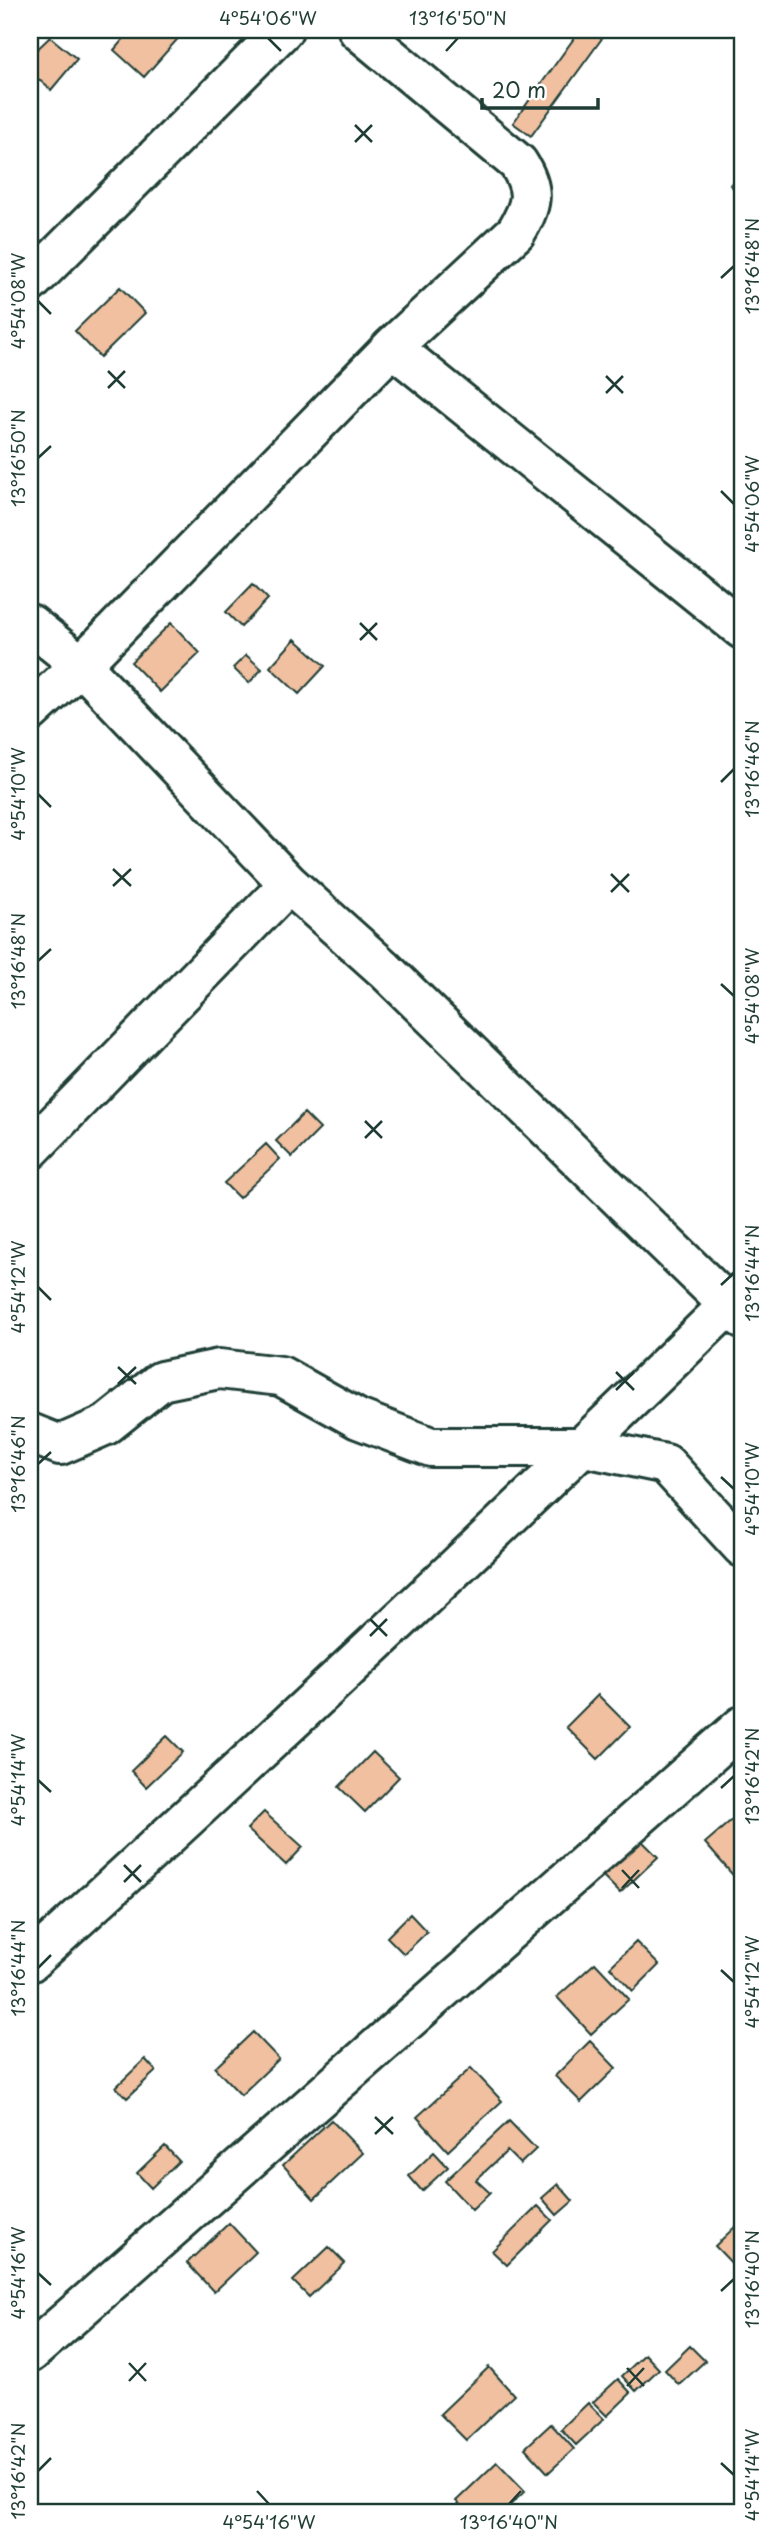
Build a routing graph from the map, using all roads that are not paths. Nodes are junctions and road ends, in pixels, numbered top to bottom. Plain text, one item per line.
1 (283, 30) edge
2 (358, 30) edge
3 (30, 283) edge
4 (391, 347) junction
5 (30, 624) edge
6 (742, 629) edge
7 (81, 665) junction
8 (30, 712) edge
9 (289, 884) junction
10 (30, 1150) edge
11 (738, 1305) edge
12 (30, 1433) edge
13 (584, 1447) junction
14 (742, 1547) edge
15 (742, 1726) edge
16 (30, 1962) edge
17 (30, 2353) edge

1 - 3 street
2 - 4 street
4 - 6 street
4 - 7 street
5 - 7 street
7 - 8 street
7 - 9 street
9 - 10 street
9 - 11 street
11 - 13 street
12 - 13 street
13 - 14 street
13 - 16 street
15 - 17 street

